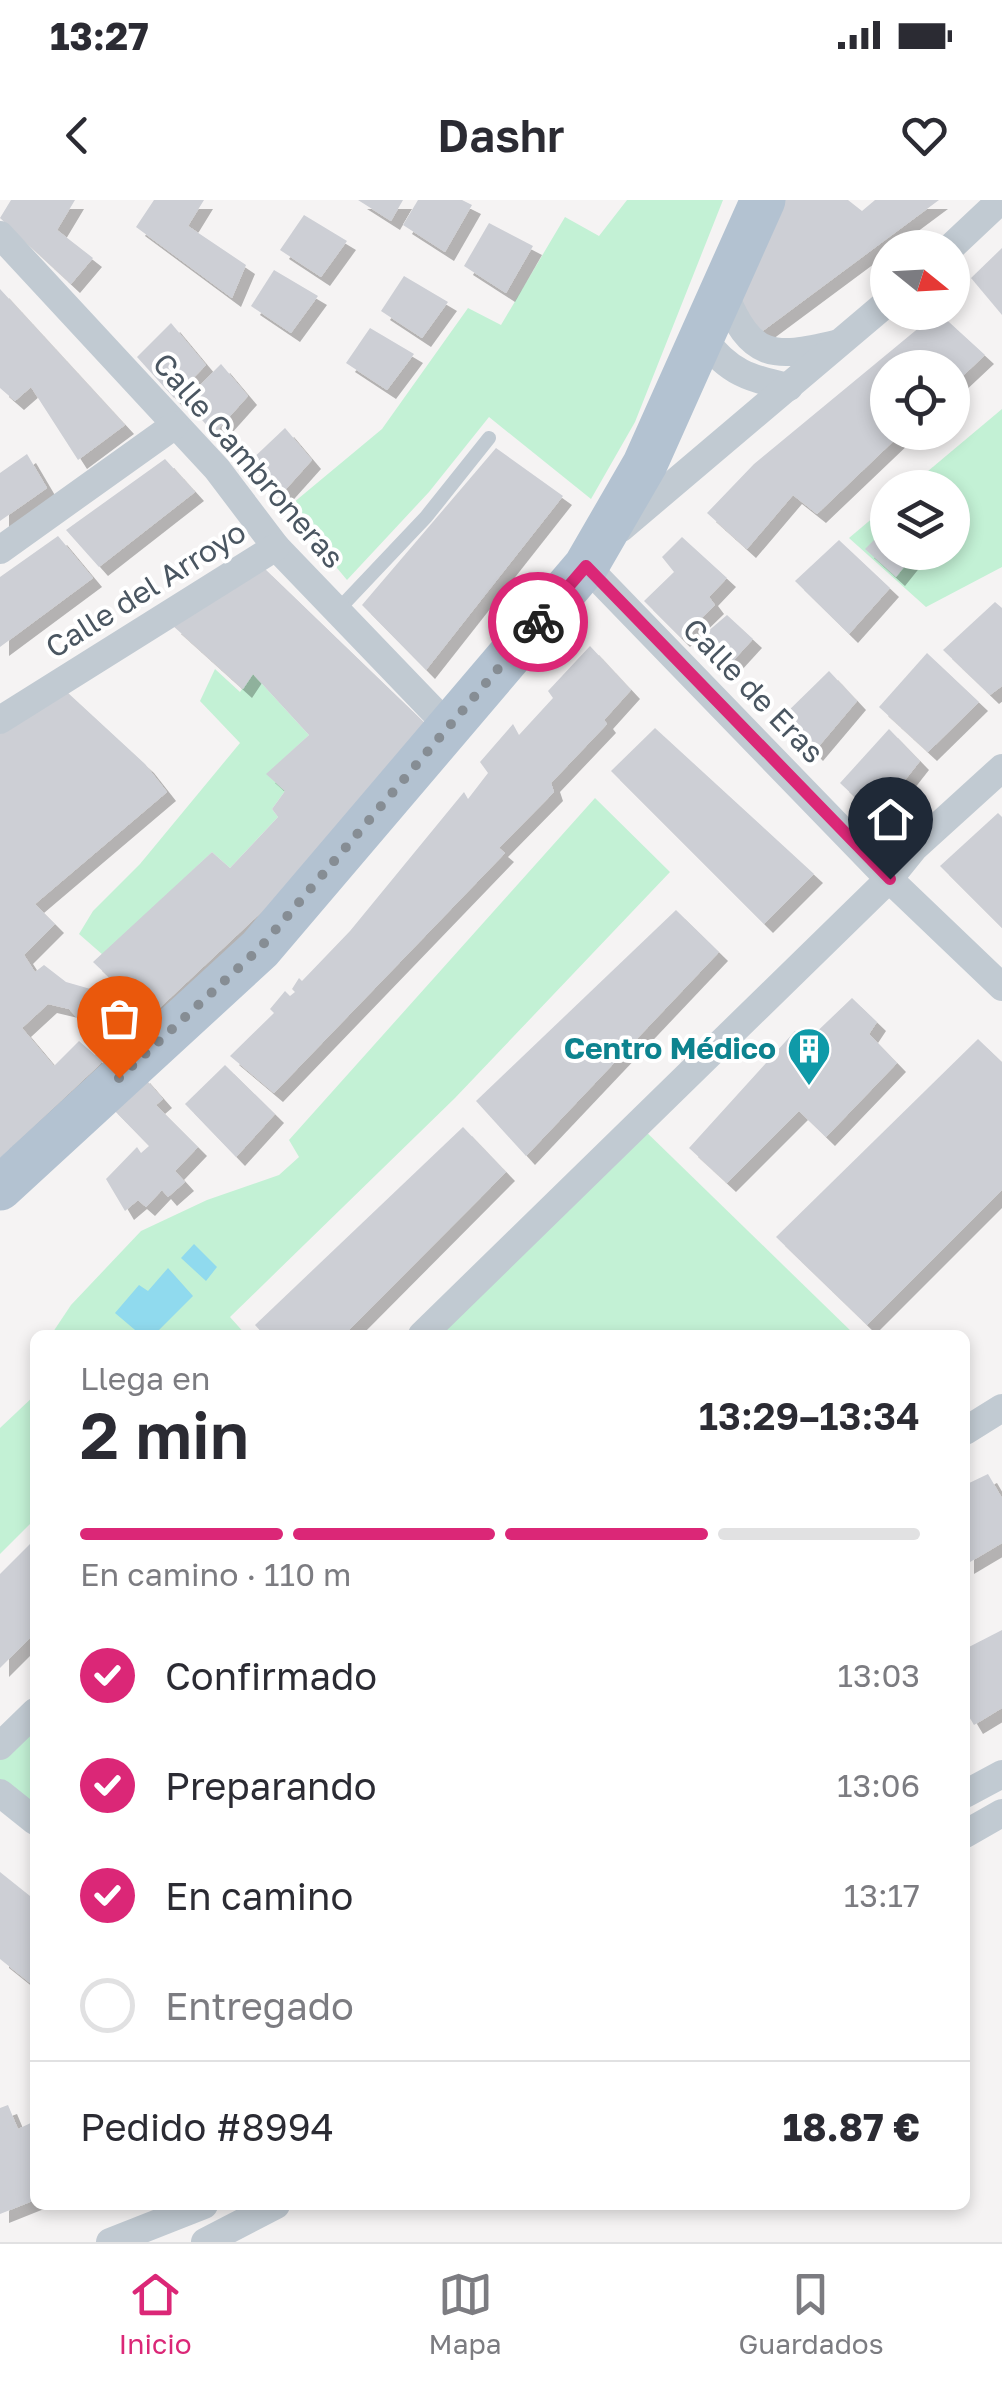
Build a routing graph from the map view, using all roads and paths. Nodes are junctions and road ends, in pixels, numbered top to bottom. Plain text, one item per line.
1 (763, 200) edge
2 (1001, 200) edge
3 (969, 230) edge
4 (0, 236) edge
5 (724, 293) junction
6 (870, 318) edge
7 (704, 339) junction
8 (842, 342) junction
9 (789, 387) junction
10 (174, 425) junction
11 (489, 438) dead end
12 (276, 547) junction
13 (0, 550) edge
14 (595, 554) junction
15 (337, 610) junction
16 (0, 720) edge
17 (450, 727) junction
18 (1002, 768) edge
19 (890, 879) junction
20 (1002, 987) edge
21 (0, 1188) edge
22 (427, 1330) edge
23 (1002, 1408) edge
24 (970, 1429) edge
25 (30, 1717) edge
26 (0, 1746) edge
27 (1002, 1774) edge
28 (970, 1791) edge
29 (0, 1792) edge
30 (1002, 1813) edge
31 (30, 1818) edge
32 (970, 1831) edge
33 (191, 2210) edge
34 (266, 2210) edge
35 (110, 2242) edge
36 (205, 2242) edge

1 - 5 main road
2 - 3 street
4 - 10 street, Calle Cambroneras
5 - 7 main road
5 - 8 street
6 - 8 street
7 - 9 street
7 - 14 main road
8 - 9 street
9 - 14 street
10 - 12 street, Calle Cambroneras
10 - 13 street
11 - 15 lane
12 - 15 street, Calle Cambroneras
12 - 16 street, Calle del Arroyo
14 - 17 main road
14 - 19 street, Calle de Eras
15 - 17 street, Calle Cambroneras
17 - 21 main road
18 - 19 street
19 - 20 street, Calle de Eras
19 - 22 street
23 - 24 street
25 - 26 street
27 - 28 street
29 - 31 street
30 - 32 street
33 - 35 street
34 - 36 street

